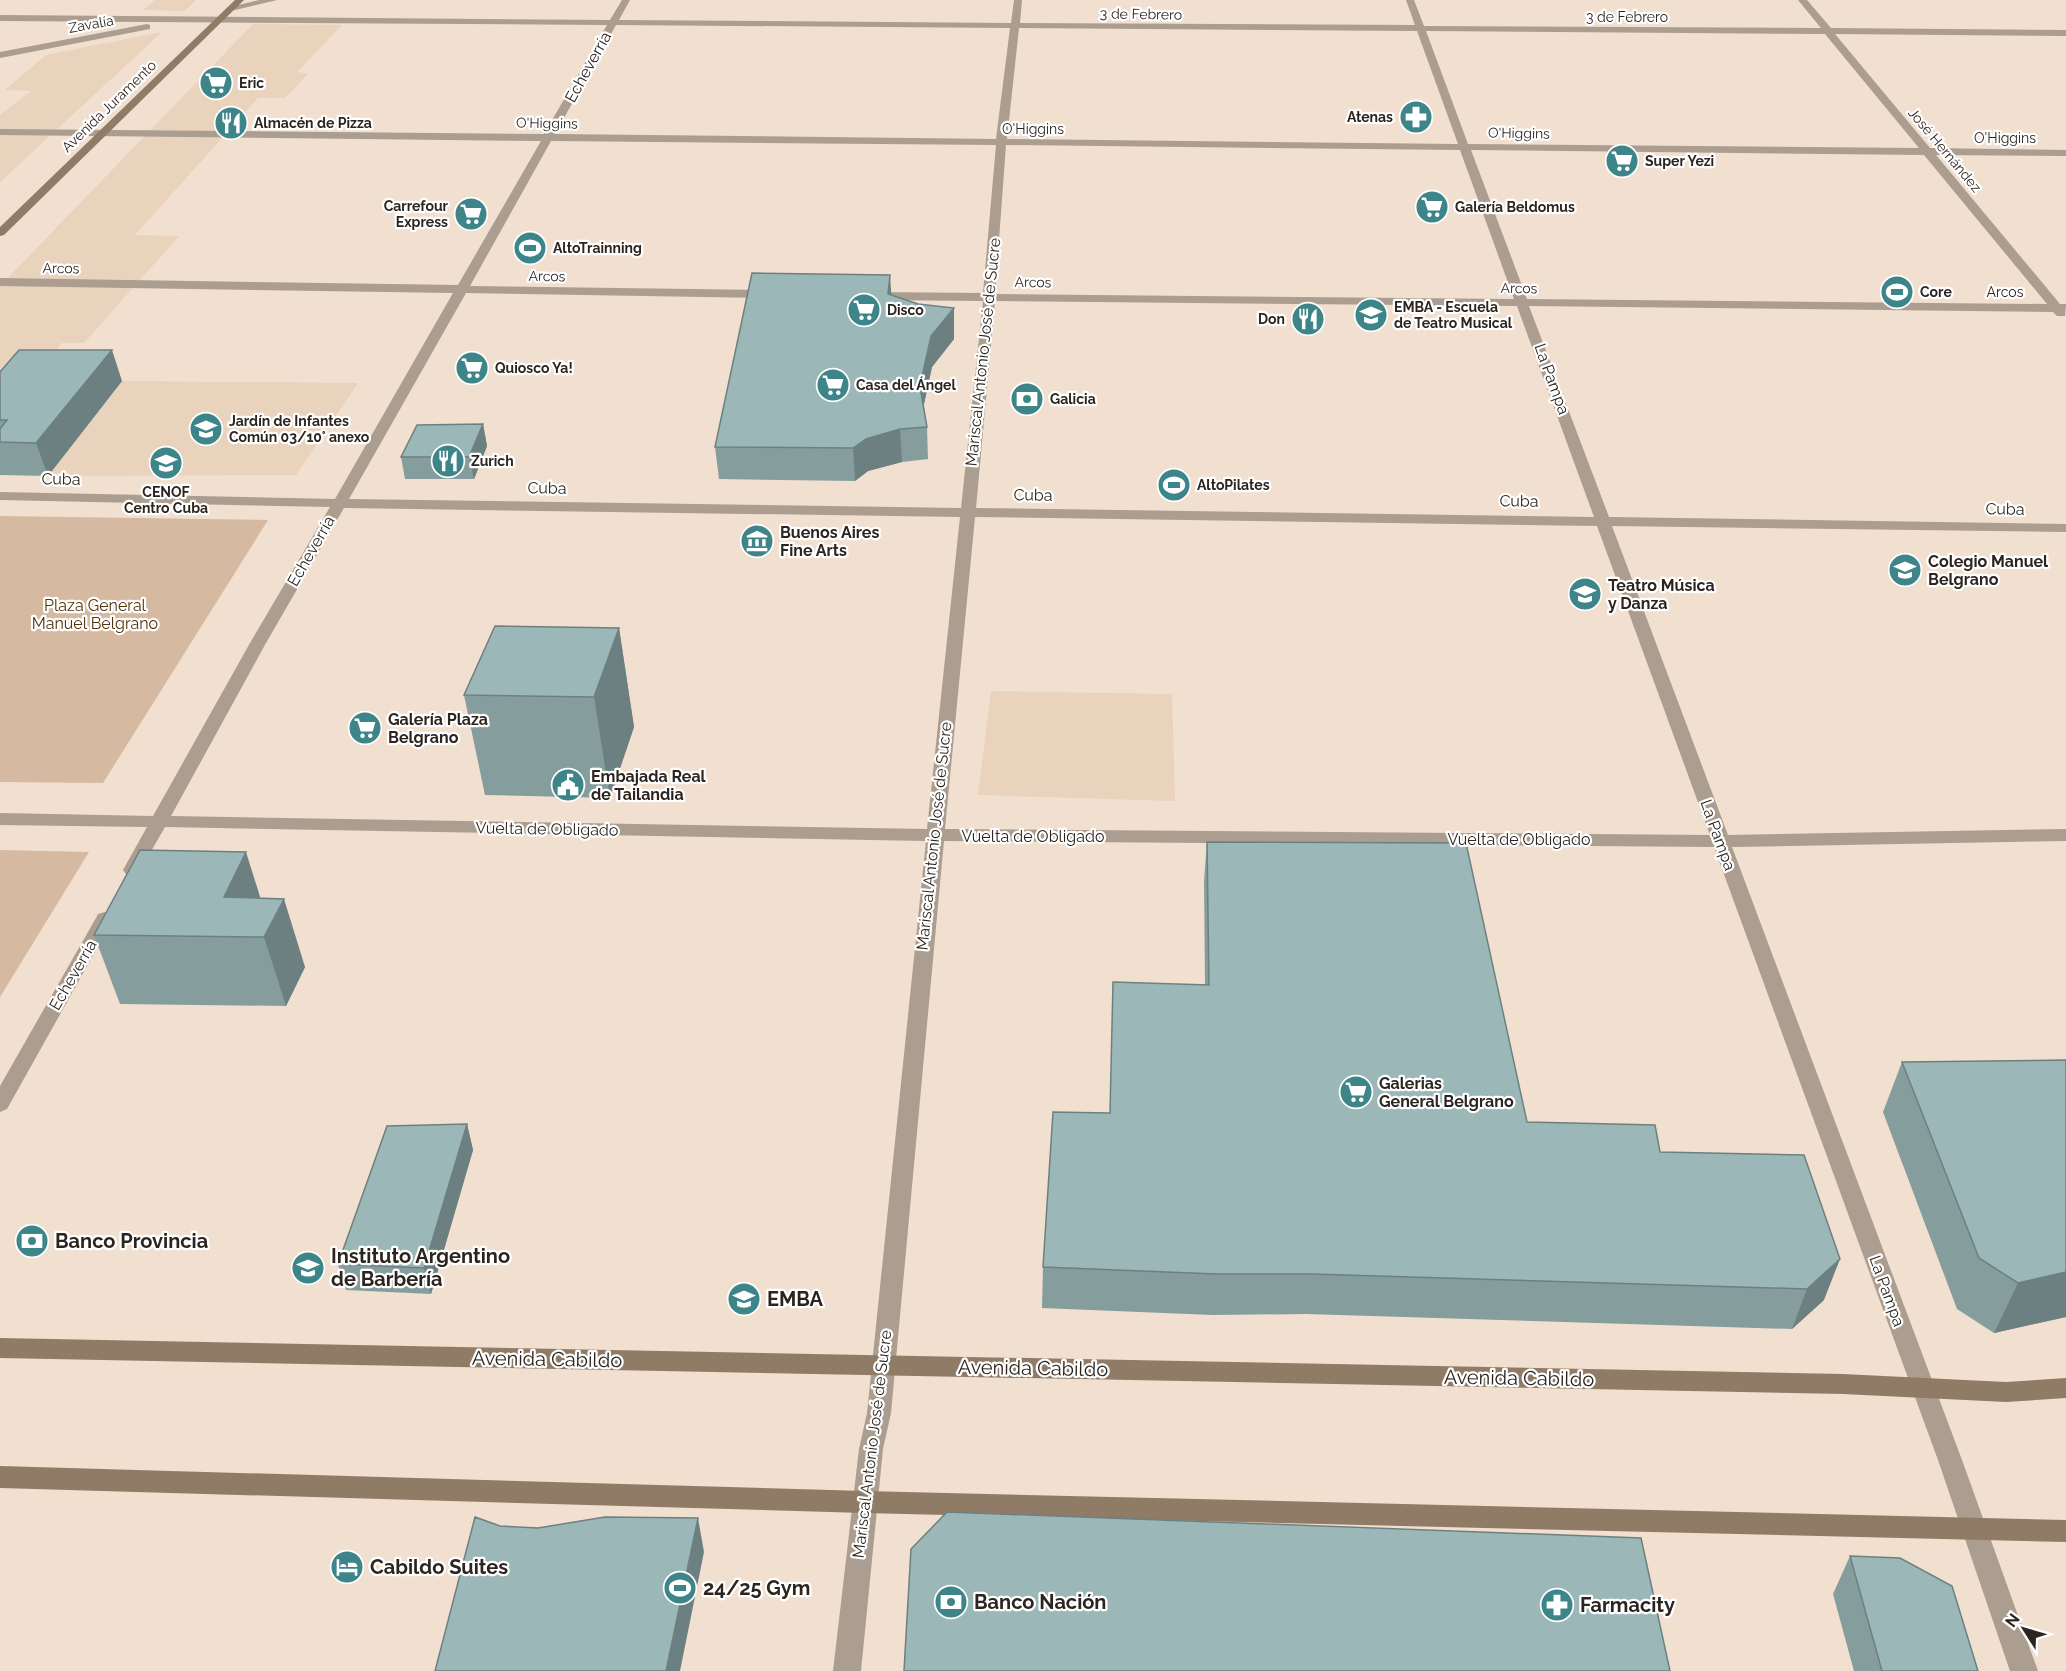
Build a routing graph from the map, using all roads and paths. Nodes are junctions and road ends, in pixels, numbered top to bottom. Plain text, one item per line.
1 (240, 0) edge
2 (273, 0) edge
3 (626, 0) edge
4 (1018, 0) edge
5 (1410, 0) edge
6 (1802, 0) edge
7 (231, 8) junction
8 (0, 18) edge
9 (188, 20) junction
10 (218, 21) junction
11 (613, 23) junction
12 (1016, 26) junction
13 (1422, 30) junction
14 (1828, 31) junction
15 (2066, 33) edge
16 (0, 54) edge
17 (0, 132) edge
18 (103, 133) junction
19 (548, 138) junction
20 (1001, 143) junction
21 (1463, 147) junction
22 (1927, 152) junction
23 (2066, 153) edge
24 (0, 232) edge
25 (0, 282) edge
26 (459, 290) junction
27 (783, 294) edge
28 (854, 296) edge
29 (989, 297) junction
30 (1521, 303) junction
31 (2061, 307) edge
32 (2066, 319) edge
33 (0, 496) edge
34 (339, 503) junction
35 (966, 512) junction
36 (1603, 520) junction
37 (2066, 528) edge
38 (0, 819) edge
39 (159, 824) junction
40 (934, 835) junction
41 (2066, 835) edge
42 (1721, 841) junction
43 (123, 886) edge
44 (112, 907) edge
45 (0, 1104) edge
46 (0, 1347) edge
47 (882, 1364) junction
48 (1923, 1388) junction
49 (2066, 1388) edge
50 (0, 1477) edge
51 (864, 1502) junction
52 (1975, 1529) junction
53 (2066, 1531) edge
54 (847, 1671) edge
55 (2024, 1671) edge

1 - 7 main road, Avenida Juramento
2 - 7 street
3 - 11 street, Echeverría
4 - 12 street, Mariscal Antonio José de Sucre
5 - 13 street, La Pampa
6 - 14 street, José Hernández
7 - 10 main road, Avenida Juramento
8 - 9 street, 3 de Febrero
9 - 10 street, 3 de Febrero
9 - 16 street, Zavalía
10 - 11 street, 3 de Febrero
10 - 18 main road, Avenida Juramento
11 - 12 street, 3 de Febrero
11 - 19 street, Echeverría
12 - 13 street, 3 de Febrero
12 - 20 street, Mariscal Antonio José de Sucre
13 - 14 street, 3 de Febrero
13 - 21 street, La Pampa
14 - 15 street, 3 de Febrero
14 - 22 street, José Hernández
17 - 18 street, O'Higgins
18 - 19 street, O'Higgins
18 - 24 main road, Avenida Juramento
19 - 20 street, O'Higgins
19 - 26 street, Echeverría
20 - 21 street, O'Higgins
20 - 29 street, Mariscal Antonio José de Sucre
21 - 22 street, O'Higgins
21 - 30 street, La Pampa
22 - 23 street, O'Higgins
22 - 31 street, José Hernández
25 - 26 street, Arcos
26 - 27 street, Arcos
26 - 34 street, Echeverría
28 - 29 street, Arcos
29 - 30 street, Arcos
29 - 35 street, Mariscal Antonio José de Sucre
30 - 31 street, Arcos
30 - 36 street, La Pampa
31 - 32 street, José Hernández
33 - 34 street, Cuba
34 - 35 street, Cuba
34 - 39 street, Echeverría
35 - 36 street, Cuba
35 - 40 street, Mariscal Antonio José de Sucre
36 - 37 street, Cuba
36 - 42 street, La Pampa
38 - 39 street, Vuelta de Obligado
39 - 40 street, Vuelta de Obligado
39 - 43 street, Echeverría
40 - 42 street, Vuelta de Obligado
40 - 47 street, Mariscal Antonio José de Sucre
41 - 42 street, Vuelta de Obligado
42 - 48 street, La Pampa
44 - 45 street, Echeverría
46 - 47 main road, Avenida Cabildo
47 - 48 main road, Avenida Cabildo
47 - 51 street, Mariscal Antonio José de Sucre
48 - 49 main road, Avenida Cabildo
48 - 52 street, La Pampa
50 - 51 main road
51 - 52 main road
51 - 54 street, Mariscal Antonio José de Sucre
52 - 53 main road
52 - 55 street, La Pampa

